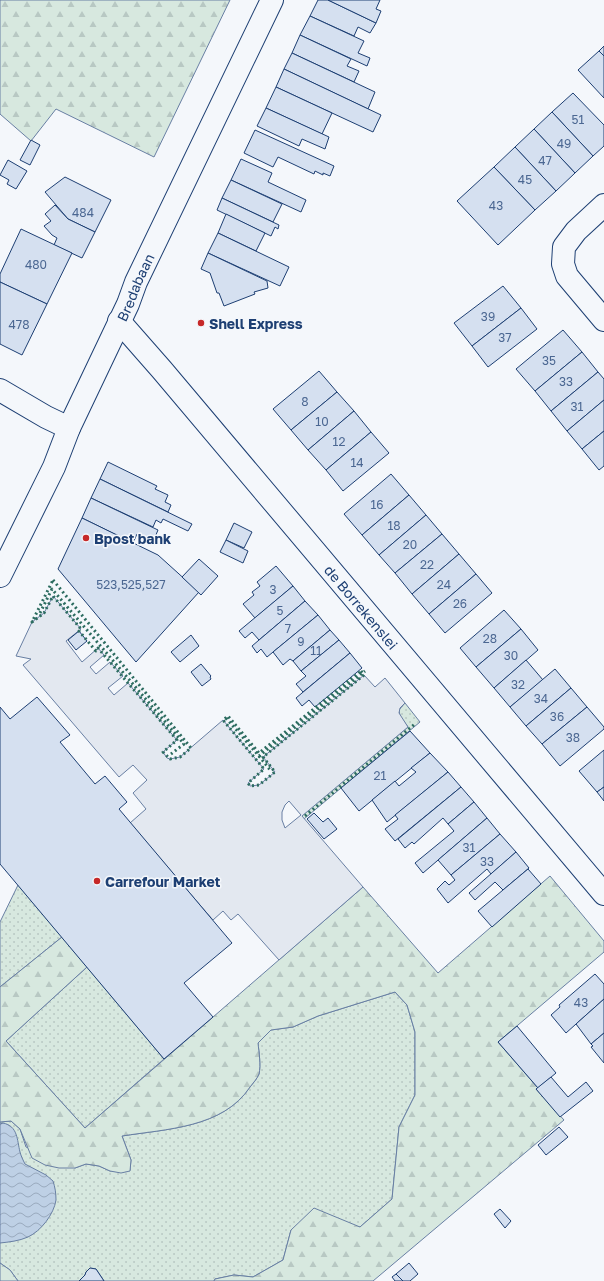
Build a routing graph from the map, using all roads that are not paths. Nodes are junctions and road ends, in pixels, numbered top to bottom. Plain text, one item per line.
1 (272, 0) edge
2 (604, 205) edge
3 (604, 320) edge
4 (119, 321) junction
5 (0, 390) edge
6 (69, 428) junction
7 (0, 576) edge
8 (604, 894) edge

1 - 4 street, Bredabaan
2 - 3 street
4 - 6 street, Bredabaan
4 - 8 street, de Borrekenslei
5 - 6 street
6 - 7 street, Bredabaan

